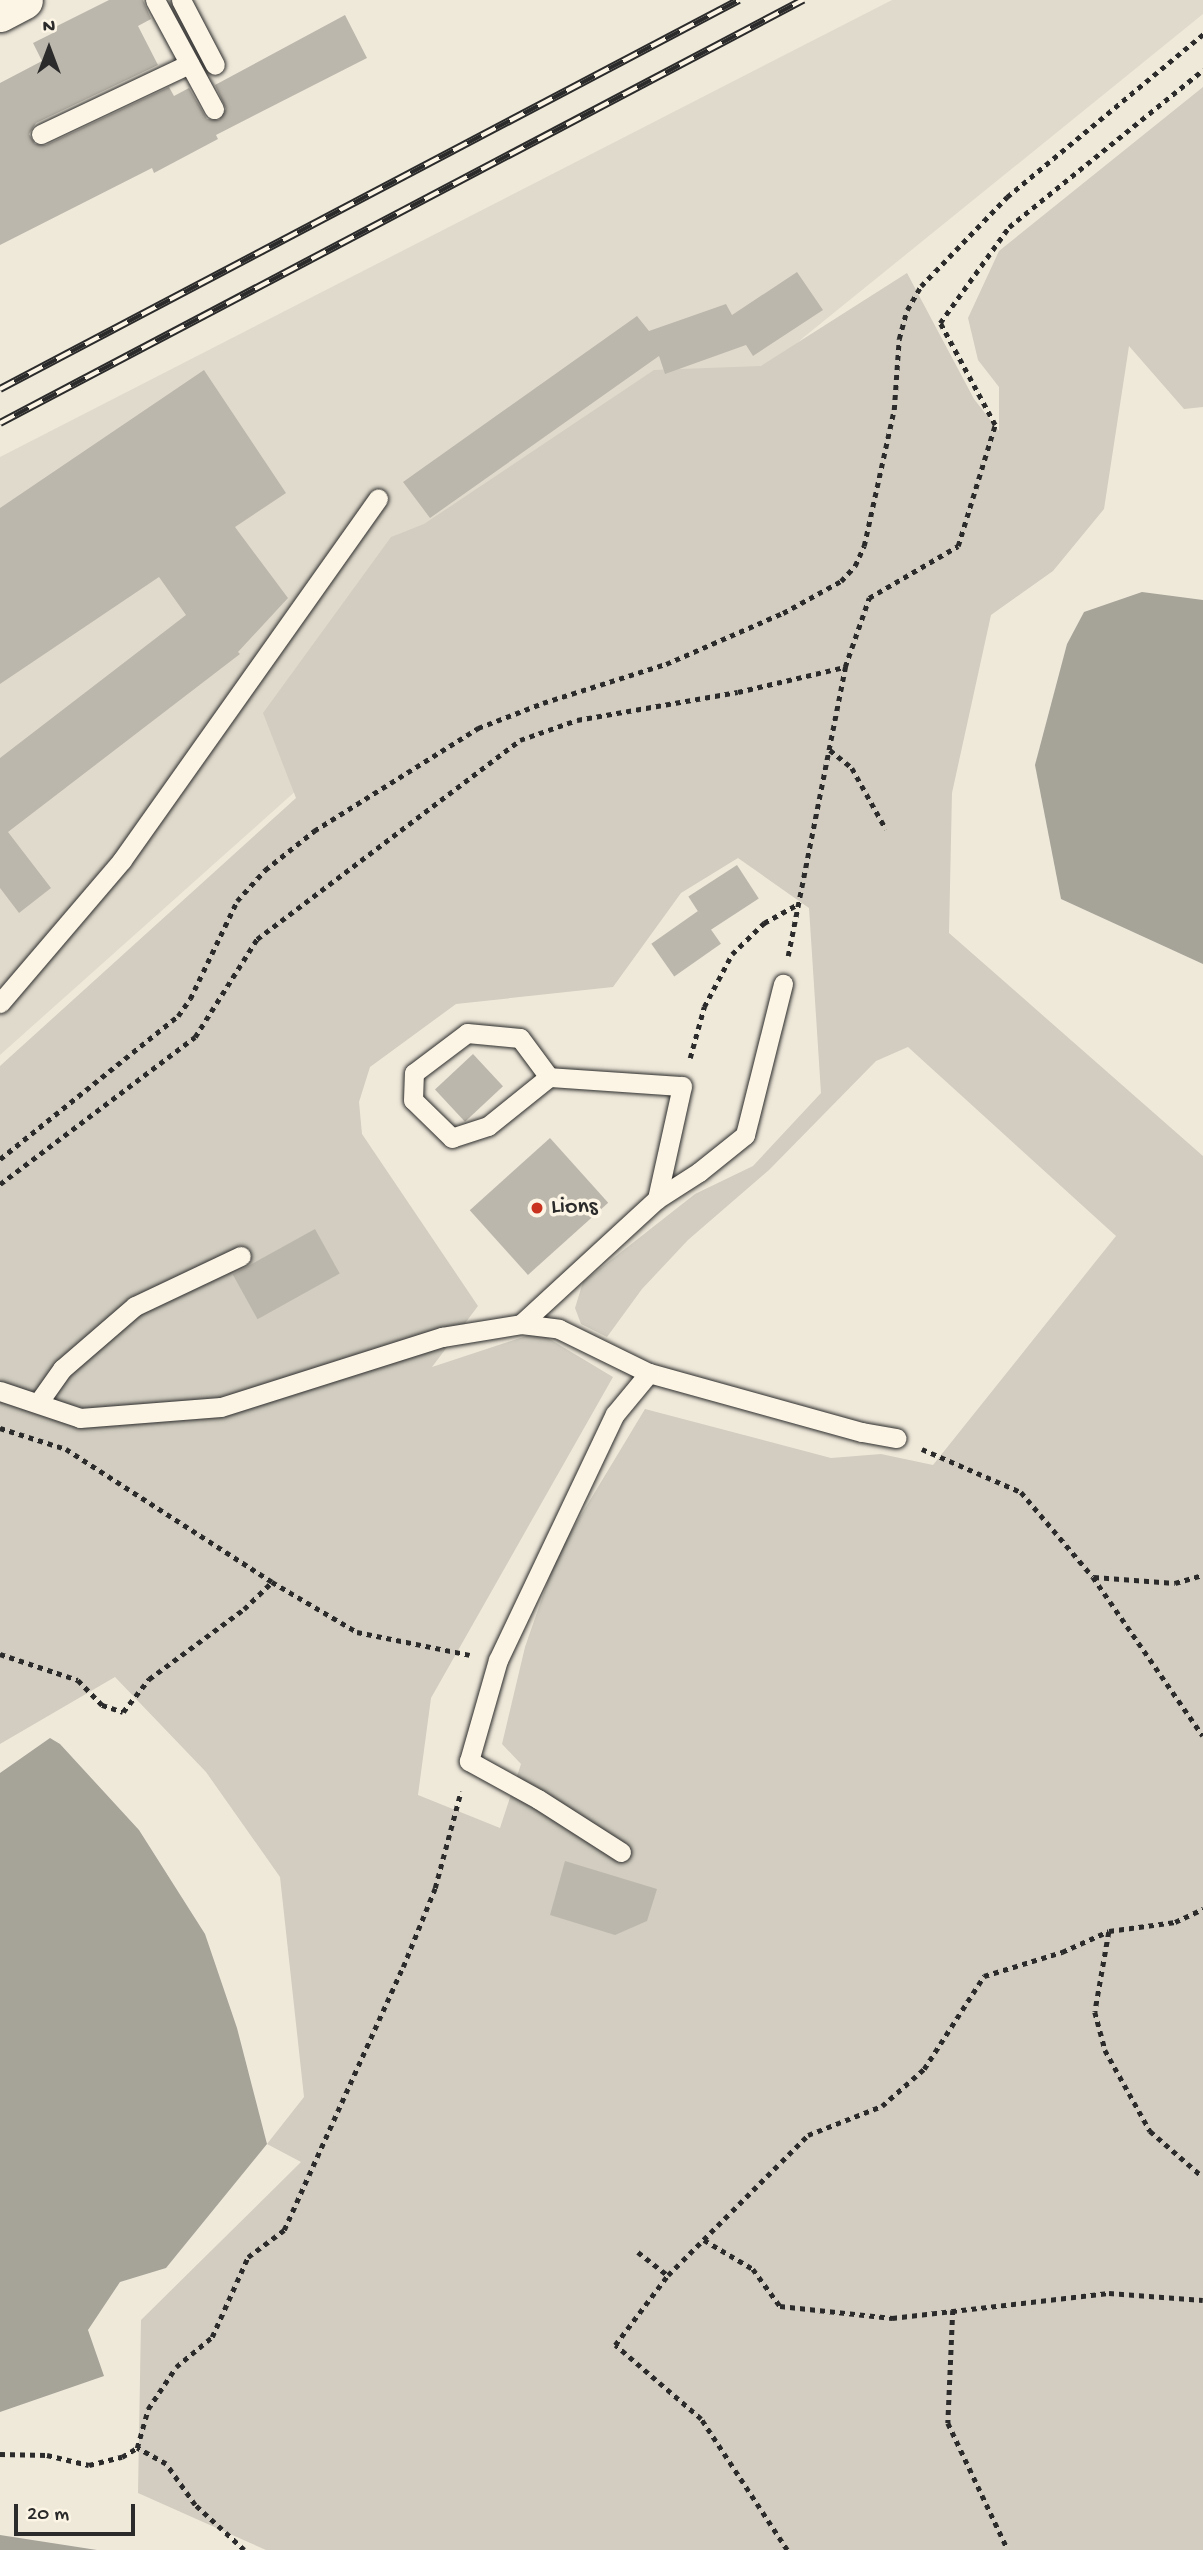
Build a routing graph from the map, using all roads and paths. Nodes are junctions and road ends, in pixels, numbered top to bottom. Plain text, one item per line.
1 (24, 0) edge
2 (155, 0) edge
3 (181, 0) edge
4 (0, 13) edge
5 (1203, 34) edge
6 (190, 64) junction
7 (215, 65) dead end
8 (1203, 70) edge
9 (214, 109) dead end
10 (41, 134) dead end
11 (378, 498) dead end
12 (845, 667) junction
13 (829, 750) junction
14 (886, 829) dead end
15 (798, 904) junction
16 (783, 984) joint
17 (0, 1003) edge
18 (548, 1077) junction
19 (682, 1086) junction
20 (0, 1159) edge
21 (0, 1184) edge
22 (657, 1199) junction
23 (241, 1256) dead end
24 (521, 1324) junction
25 (649, 1373) junction
26 (0, 1391) edge
27 (38, 1403) junction
28 (0, 1428) edge
29 (896, 1437) joint
30 (1203, 1575) edge
31 (1093, 1577) junction
32 (272, 1582) junction
33 (0, 1654) edge
34 (498, 1660) junction
35 (1203, 1736) edge
36 (469, 1760) junction
37 (621, 1852) dead end
38 (1203, 1909) edge
39 (1109, 1931) junction
40 (1203, 2177) edge
41 (704, 2240) junction
42 (638, 2252) dead end
43 (667, 2275) junction
44 (1203, 2301) edge
45 (953, 2310) junction
46 (136, 2448) junction
47 (0, 2454) edge
48 (244, 2550) edge
49 (787, 2550) edge
50 (1008, 2550) edge

1 - 4 street
2 - 6 lane
3 - 7 lane
5 - 20 path
6 - 9 lane
6 - 10 lane
8 - 12 path
11 - 17 lane
12 - 13 path
12 - 21 path
13 - 14 path
13 - 15 path
15 - 16 path
15 - 19 path
16 - 22 lane
18 - 18 lane
18 - 19 lane
19 - 22 lane
22 - 24 lane
23 - 27 lane
24 - 25 lane
24 - 27 lane
25 - 29 lane
25 - 34 lane
26 - 27 lane
28 - 32 path
29 - 31 path
30 - 31 path
31 - 35 path
32 - 33 path
32 - 34 path
34 - 36 lane
36 - 37 lane
36 - 46 path
38 - 39 path
39 - 40 path
39 - 41 path
41 - 43 path
41 - 45 path
42 - 43 path
43 - 49 path
44 - 45 path
45 - 50 path
46 - 47 path
46 - 48 path

